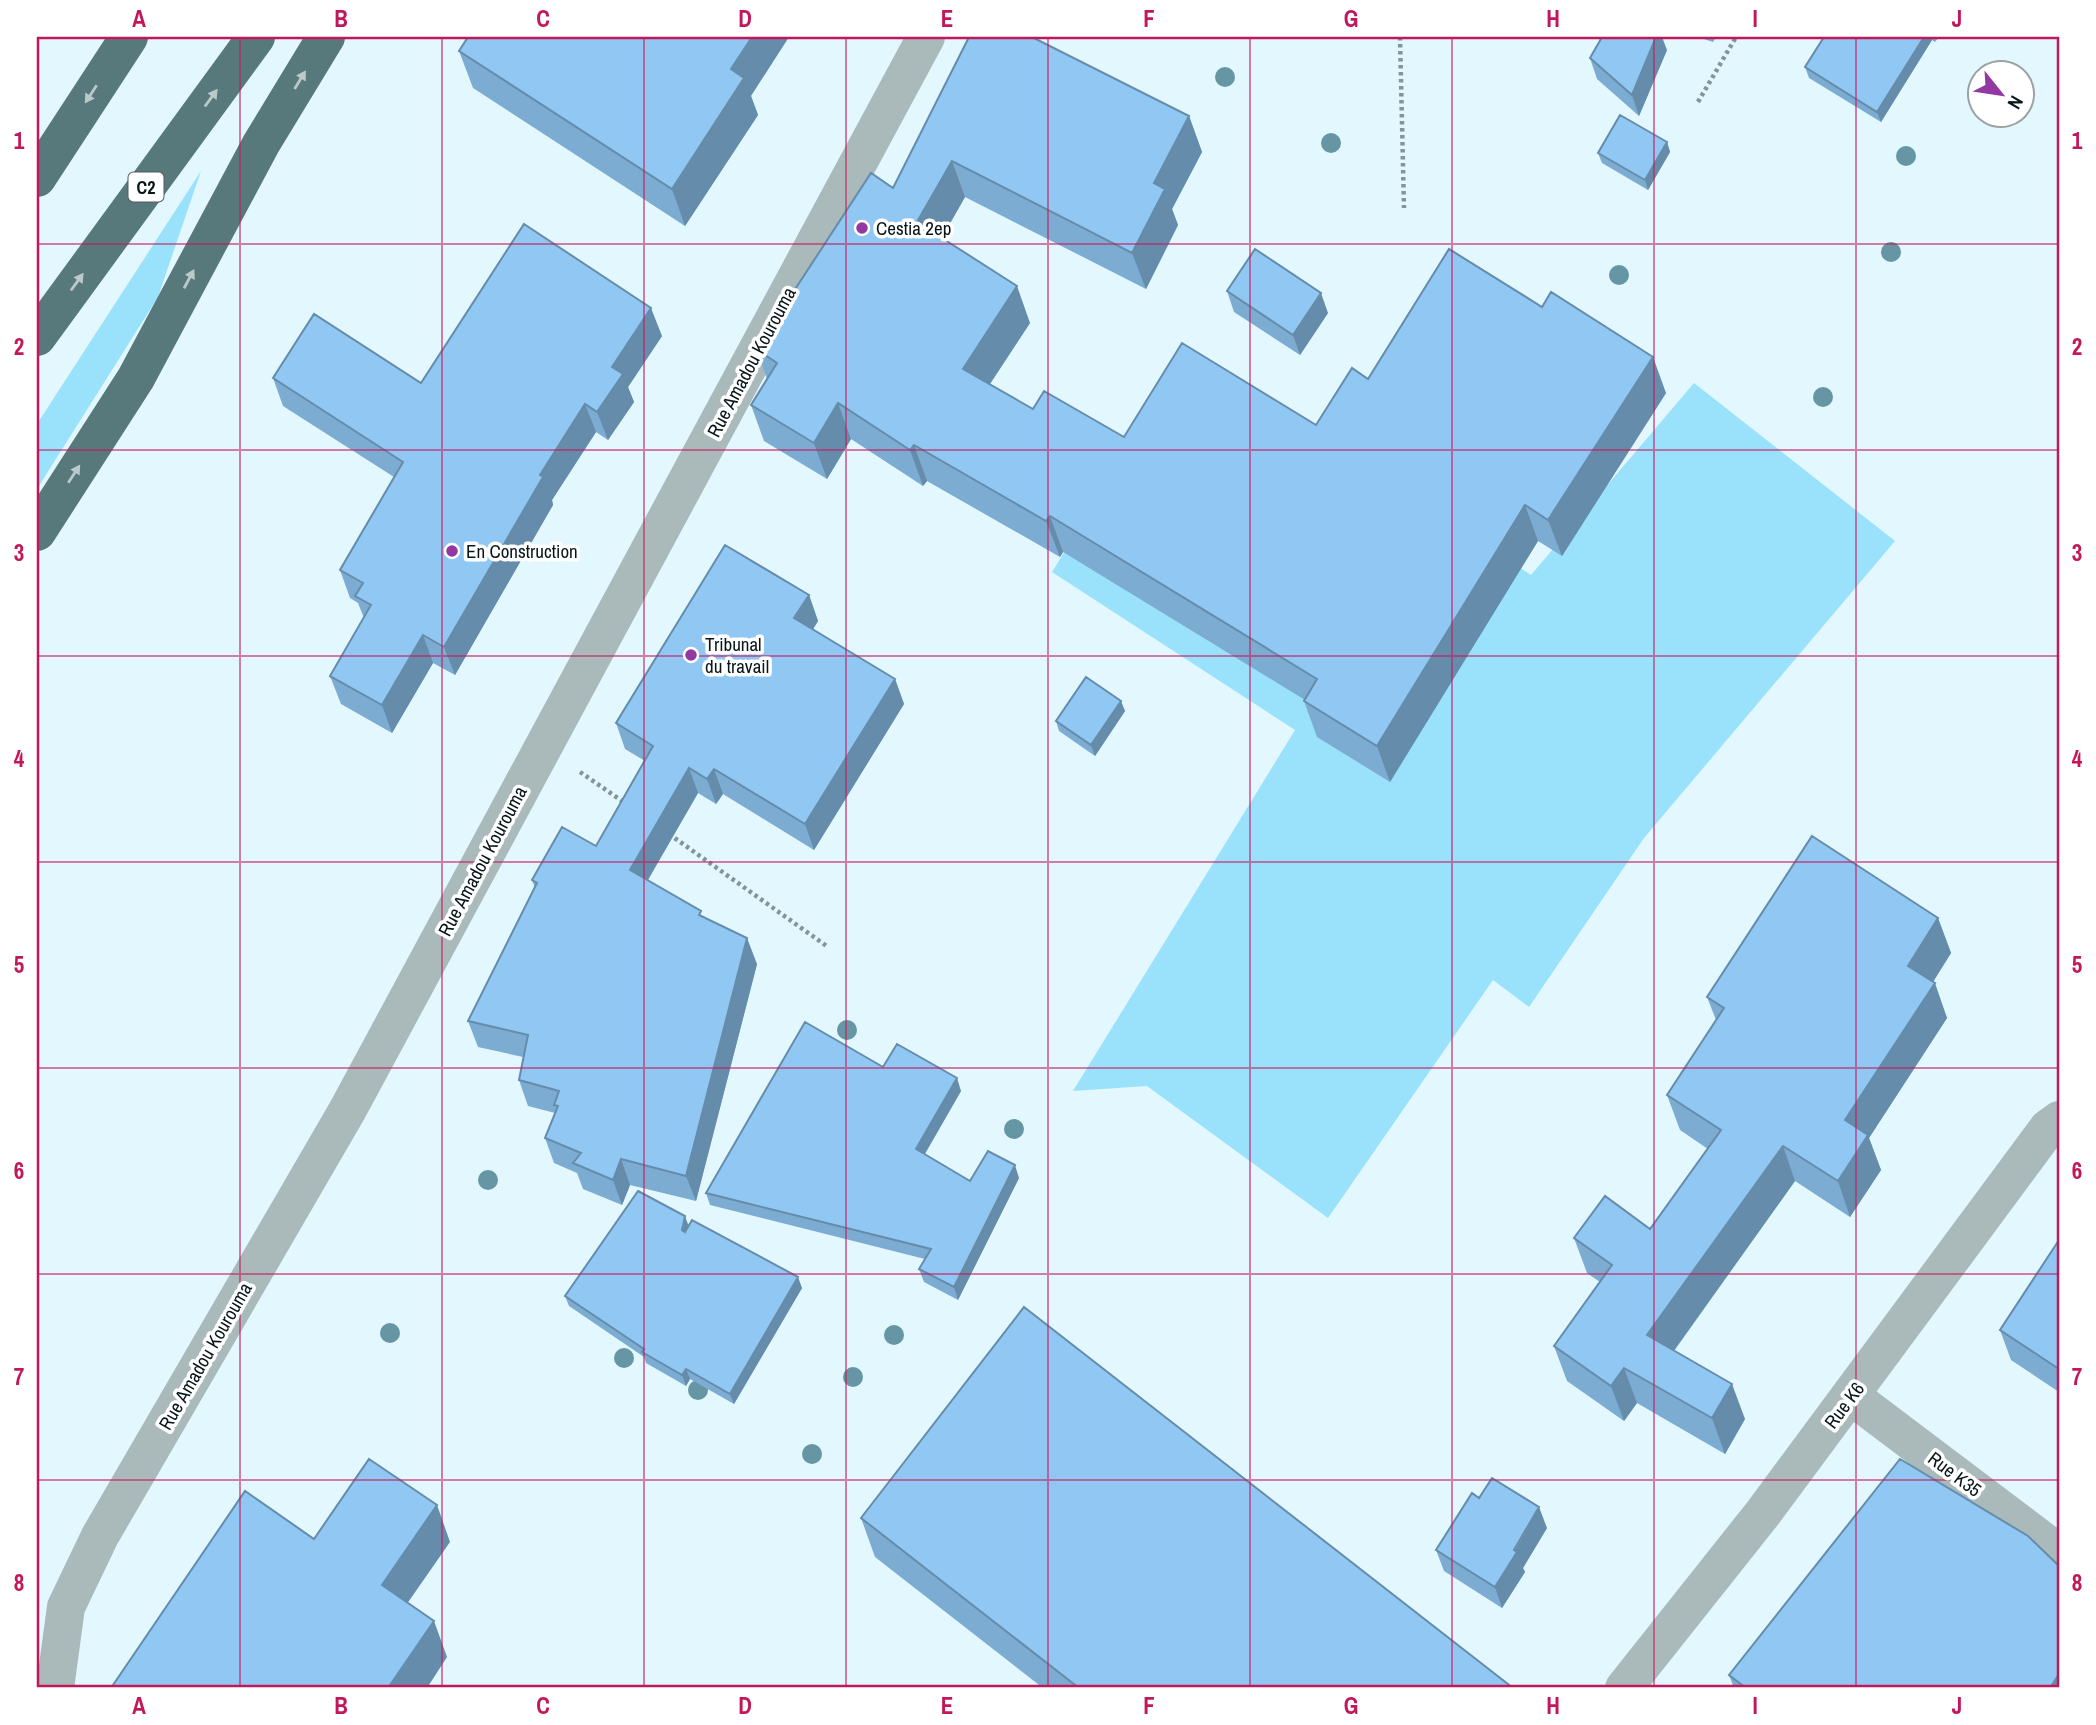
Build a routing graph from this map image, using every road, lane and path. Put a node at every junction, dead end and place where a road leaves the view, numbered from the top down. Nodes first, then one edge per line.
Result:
1 (129, 37) edge
2 (256, 37) edge
3 (326, 37) edge
4 (926, 37) edge
5 (1400, 37) edge
6 (1736, 37) edge
7 (1698, 102) dead end
8 (37, 178) edge
9 (1404, 208) dead end
10 (37, 337) edge
11 (37, 532) edge
12 (543, 746) junction
13 (635, 810) edge
14 (657, 826) edge
15 (828, 947) dead end
16 (2059, 1120) edge
17 (1851, 1396) junction
18 (2059, 1553) edge
19 (55, 1688) edge
20 (1624, 1688) edge

1 -> 8 highway
10 -> 2 highway, C2
11 -> 3 highway
4 - 12 street, Rue Amadou Kourouma
5 - 9 path
6 - 7 path
12 - 13 path
12 - 19 street, Rue Amadou Kourouma
14 - 15 path
16 - 17 street, Rue K6
17 - 18 street, Rue K35
17 - 20 street, Rue K6

